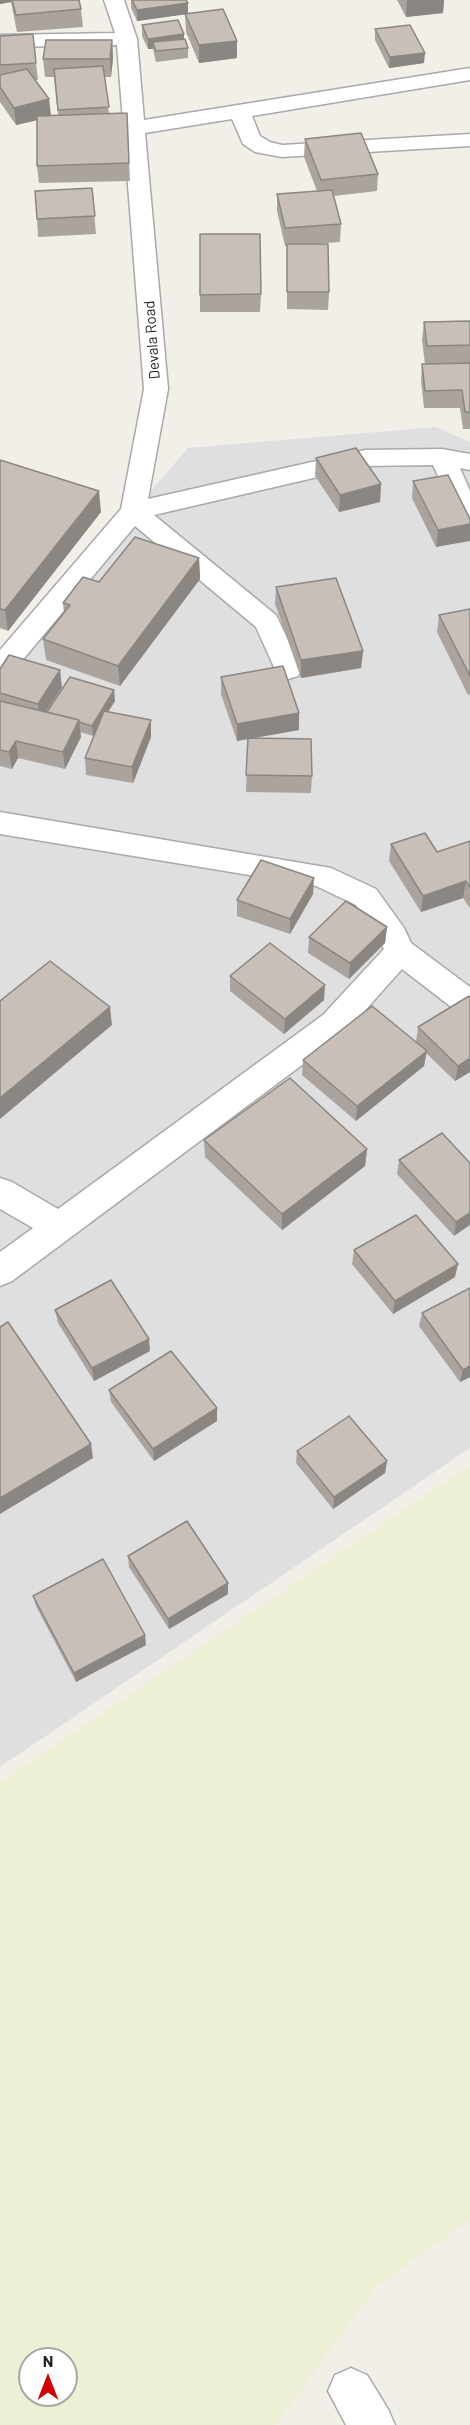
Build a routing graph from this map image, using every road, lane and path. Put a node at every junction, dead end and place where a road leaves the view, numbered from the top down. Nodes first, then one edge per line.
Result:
1 (114, 0) edge
2 (127, 39) junction
3 (0, 41) edge
4 (470, 74) edge
5 (239, 111) junction
6 (136, 128) junction
7 (470, 140) edge
8 (442, 458) junction
9 (470, 462) edge
10 (133, 511) junction
11 (470, 519) edge
12 (0, 668) edge
13 (288, 669) dead end
14 (0, 823) edge
15 (400, 951) junction
16 (470, 1004) edge
17 (0, 1192) edge
18 (60, 1227) junction
19 (0, 1271) edge

1 - 2 street, Devala Road
2 - 3 street
2 - 6 street, Devala Road
4 - 5 street
5 - 6 street
5 - 7 street
6 - 10 street, Devala Road
8 - 9 street
8 - 10 street
8 - 11 street
10 - 12 street, Devala Road
10 - 13 street
14 - 15 street
15 - 16 street
15 - 18 street
17 - 18 street
18 - 19 street

